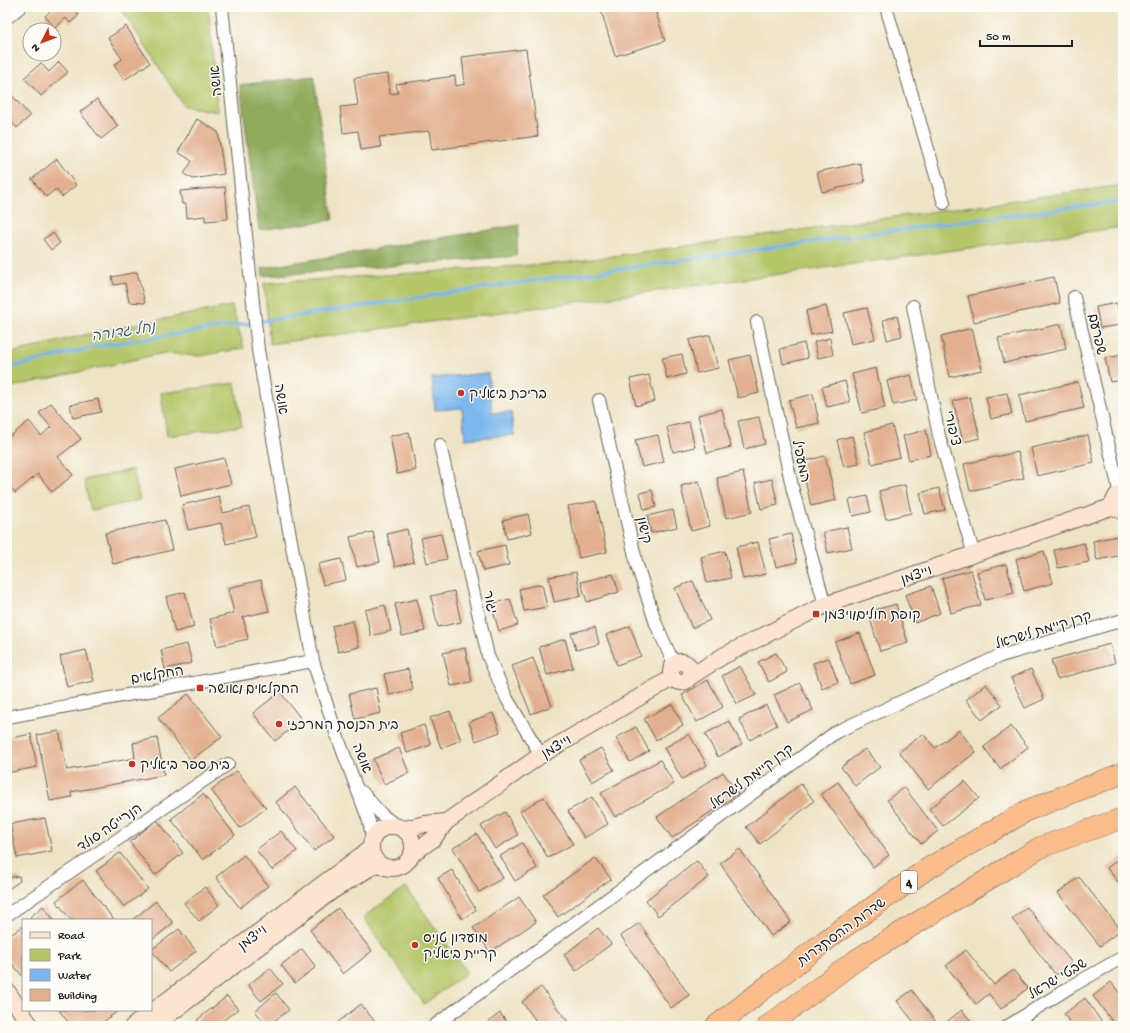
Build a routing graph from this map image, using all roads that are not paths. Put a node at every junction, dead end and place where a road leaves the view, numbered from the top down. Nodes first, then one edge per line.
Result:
1 (20, 7) edge
2 (222, 7) edge
3 (886, 7) edge
4 (7, 18) edge
5 (944, 203) dead end
6 (1074, 297) dead end
7 (913, 306) dead end
8 (757, 322) dead end
9 (599, 400) dead end
10 (440, 445) dead end
11 (1120, 501) edge
12 (974, 555) junction
13 (825, 604) junction
14 (1123, 620) edge
15 (313, 661) junction
16 (680, 670) junction
17 (7, 717) edge
18 (541, 755) junction
19 (228, 764) dead end
20 (1123, 773) edge
21 (358, 786) junction
22 (1123, 818) edge
23 (446, 822) junction
24 (401, 828) junction
25 (372, 843) junction
26 (412, 854) junction
27 (378, 863) junction
28 (7, 915) edge
29 (1123, 957) edge
30 (7, 991) edge
31 (31, 1026) edge
32 (133, 1026) edge
33 (154, 1026) edge
34 (434, 1026) edge
35 (716, 1026) edge
36 (768, 1026) edge
37 (1008, 1026) edge

1 - 4 street
2 - 15 street, אושה
3 - 5 street
6 - 11 street, שפרעם
7 - 12 street, ציפורי
8 - 13 street, המעפיל
9 - 16 street, קישון
10 - 18 street, יגור
11 - 12 street, וייצמן
12 - 13 street, וייצמן
13 - 16 street, וייצמן
14 - 34 street, קרן קיימת לישראל
15 - 17 street, החקלאים
15 - 21 street, אושה
16 - 18 street, וייצמן
18 - 23 street, וייצמן
19 - 28 street, הנרייטה סולד
20 - 35 highway, שדרות ההסתדרות / 4
21 - 24 street, אושה
21 - 25 street, אושה
22 - 36 highway
23 - 24 street, וייצמן
23 - 26 street, וייצמן
24 - 25 street
24 - 26 street
25 - 27 street
25 - 32 street, וייצמן
26 - 27 street
27 - 33 street, וייצמן
29 - 37 street, שבטי ישראל
30 - 31 street

